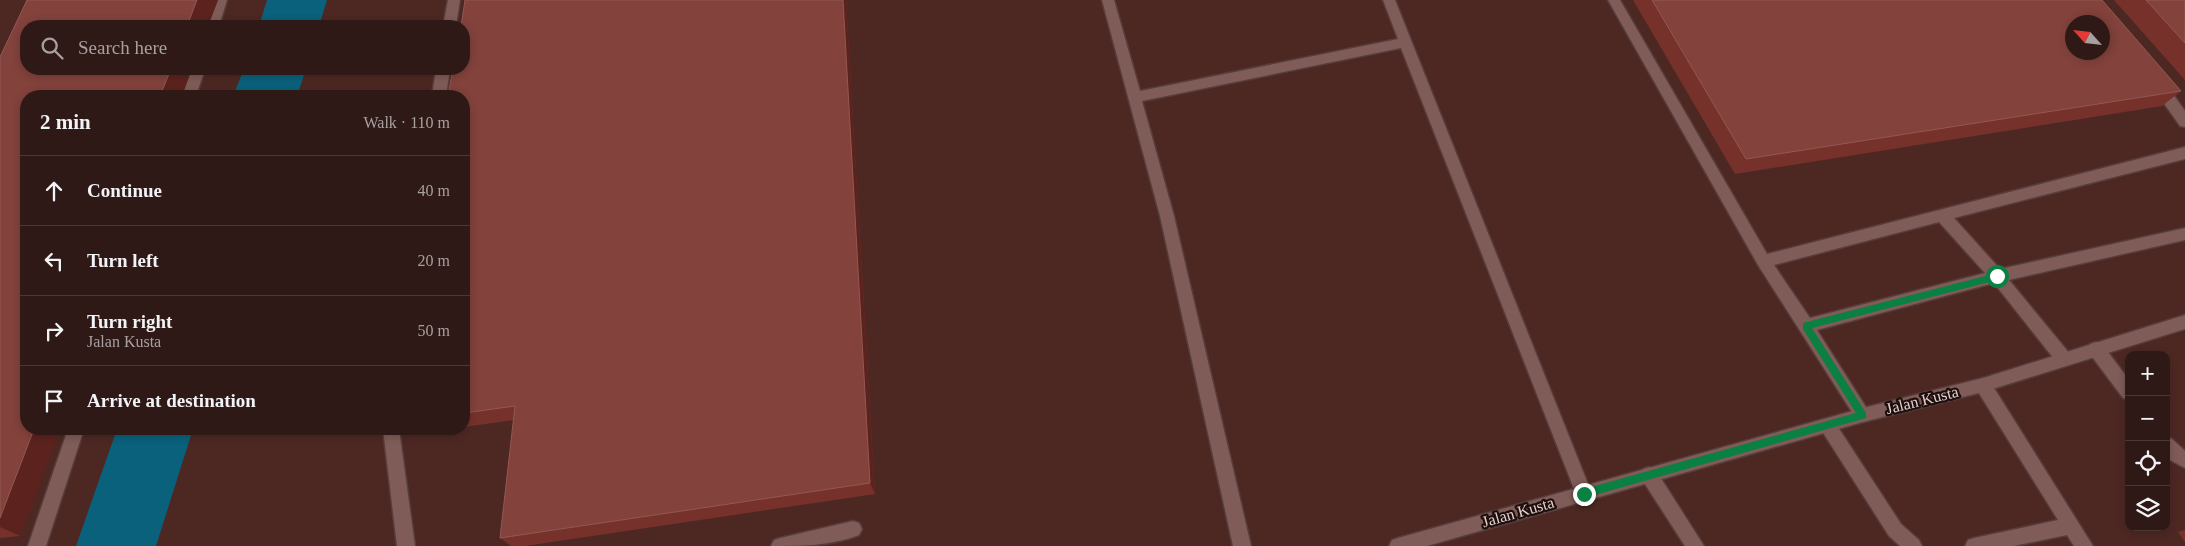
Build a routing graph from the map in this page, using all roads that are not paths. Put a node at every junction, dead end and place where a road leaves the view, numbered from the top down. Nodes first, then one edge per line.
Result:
1 (221, 0) edge
2 (454, 0) edge
3 (1108, 0) edge
4 (1389, 0) edge
5 (1614, 0) edge
6 (214, 20) edge
7 (451, 20) edge
8 (1406, 42) junction
9 (2151, 74) edge
10 (196, 75) edge
11 (442, 75) edge
12 (191, 90) edge
13 (440, 90) edge
14 (1134, 97) junction
15 (2185, 122) edge
16 (2185, 153) edge
17 (1941, 214) junction
18 (2185, 234) edge
19 (1763, 261) junction
20 (1997, 276) junction
21 (2185, 322) edge
22 (1806, 326) junction
23 (2096, 349) junction
24 (2064, 359) junction
25 (1983, 385) junction
26 (2125, 388) edge
27 (1862, 415) junction
28 (1828, 426) junction
29 (74, 435) edge
30 (392, 435) edge
31 (2170, 448) edge
32 (2185, 460) edge
33 (1649, 475) junction
34 (1584, 494) junction
35 (2071, 526) junction
36 (853, 529) dead end
37 (37, 546) edge
38 (406, 546) edge
39 (780, 546) edge
40 (1242, 546) edge
41 (1398, 546) edge
42 (1695, 546) edge
43 (1914, 546) edge
44 (1974, 546) edge
45 (2084, 546) edge

1 - 6 street
2 - 7 street
3 - 14 street
4 - 8 street
5 - 19 street
8 - 14 street
8 - 34 street
9 - 15 street
10 - 12 street
11 - 13 street
14 - 40 street
16 - 17 street
17 - 19 street
17 - 20 street
18 - 20 street
19 - 22 street
20 - 22 street
20 - 24 street
21 - 23 street, Jalan Kusta
22 - 27 street
23 - 24 street, Jalan Kusta
23 - 26 street
24 - 25 street, Jalan Kusta
25 - 27 street, Jalan Kusta
25 - 35 street
27 - 28 street, Jalan Kusta
28 - 33 street, Jalan Kusta
28 - 43 street
29 - 37 street
30 - 38 street
31 - 32 street
33 - 34 street, Jalan Kusta
33 - 42 street
34 - 41 street, Jalan Kusta
35 - 44 street
35 - 45 street
36 - 39 street

